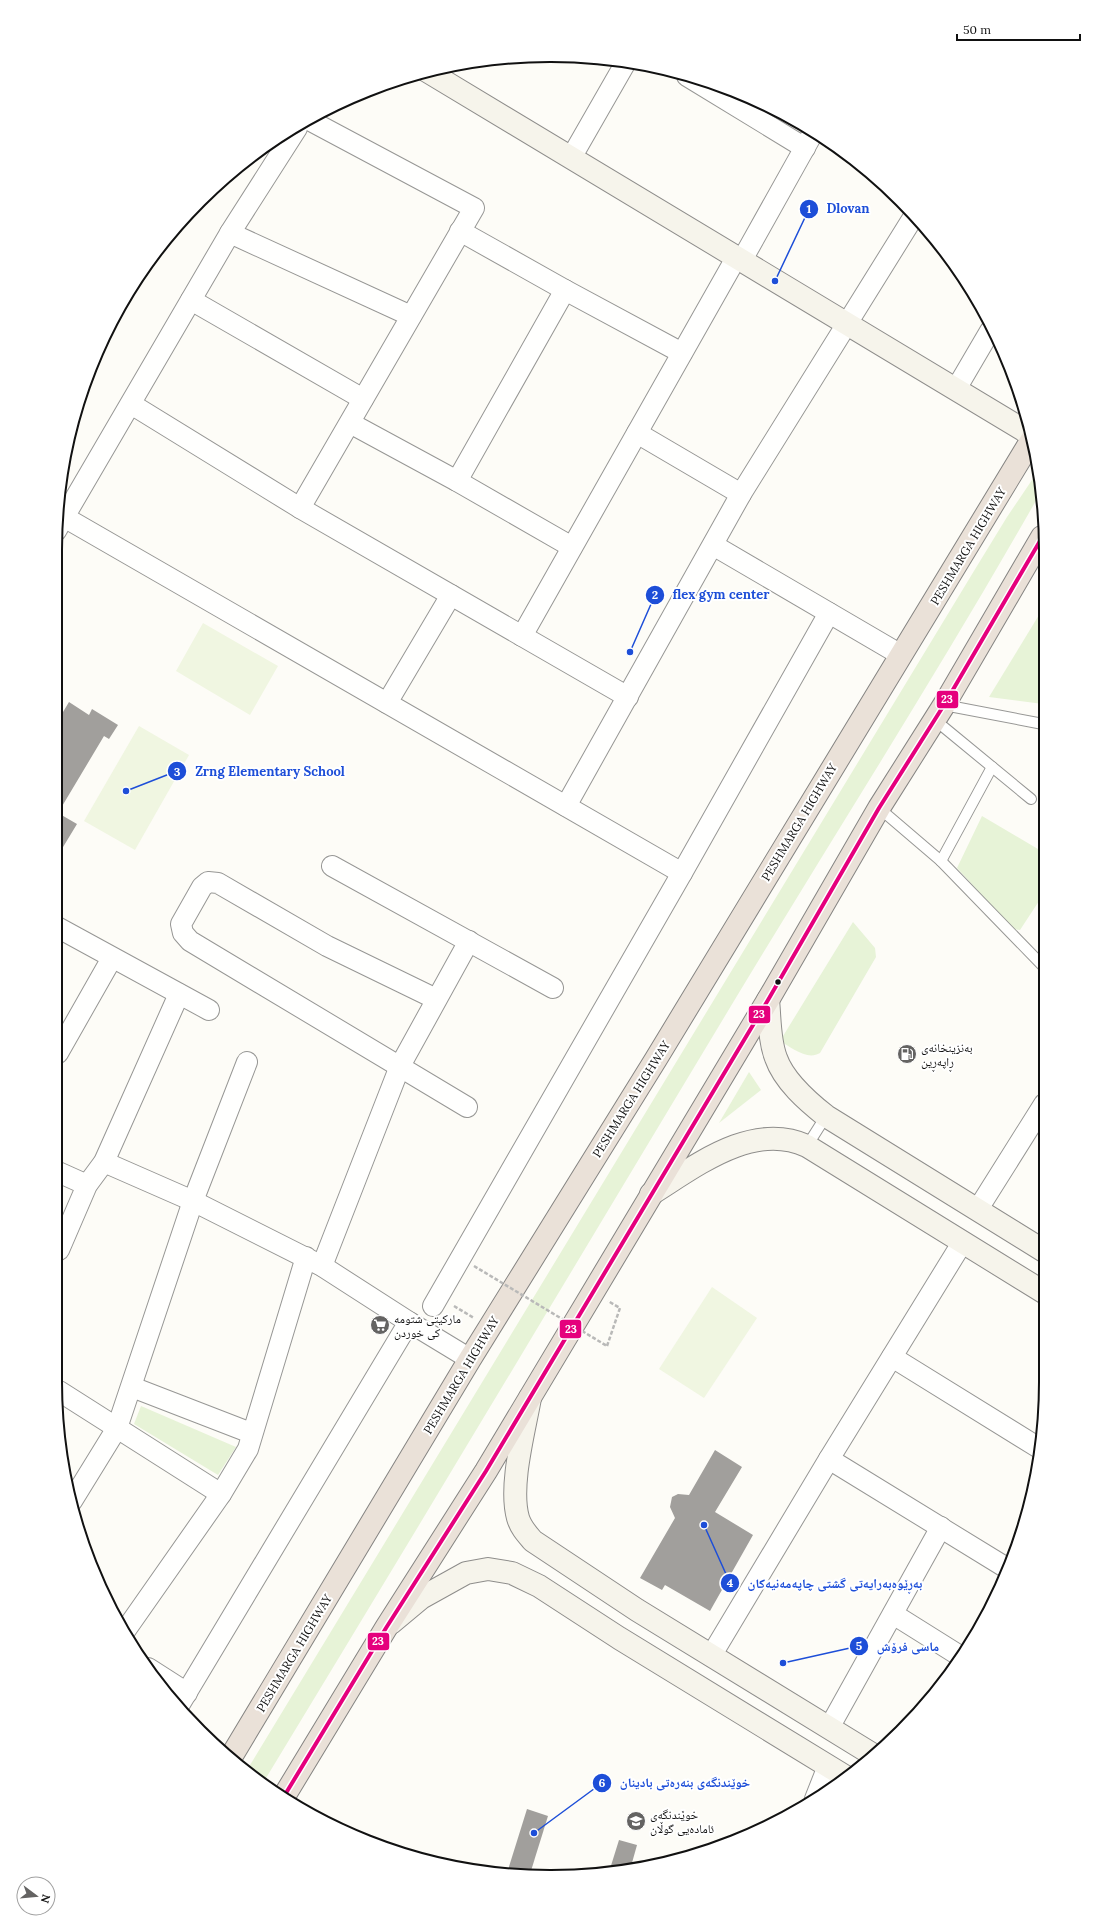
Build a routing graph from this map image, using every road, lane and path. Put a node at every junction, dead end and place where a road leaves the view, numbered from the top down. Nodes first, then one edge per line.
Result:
1 (623, 67) edge
2 (435, 76) edge
3 (729, 96) edge
4 (314, 123) edge
5 (292, 136) edge
6 (809, 140) edge
7 (571, 158) junction
8 (911, 221) edge
9 (460, 231) junction
10 (230, 233) junction
11 (739, 259) junction
12 (564, 290) junction
13 (192, 300) junction
14 (411, 316) junction
15 (848, 324) junction
16 (989, 333) edge
17 (682, 353) junction
18 (956, 389) junction
19 (363, 399) junction
20 (130, 404) junction
21 (350, 423) junction
22 (1024, 430) edge
23 (637, 433) junction
24 (1028, 447) edge
25 (457, 481) junction
26 (741, 494) junction
27 (300, 508) junction
28 (63, 519) edge
29 (63, 526) edge
30 (1039, 543) edge
31 (713, 545) junction
32 (572, 547) junction
33 (451, 595) junction
34 (828, 613) junction
35 (522, 636) junction
36 (901, 655) junction
37 (628, 696) junction
38 (387, 703) junction
39 (940, 712) junction
40 (1039, 724) edge
41 (992, 767) junction
42 (1031, 799) dead end
43 (566, 806) junction
44 (879, 808) junction
45 (941, 861) junction
46 (332, 866) dead end
47 (682, 873) junction
48 (62, 929) edge
49 (469, 941) junction
50 (112, 958) junction
51 (1039, 962) edge
52 (553, 988) dead end
53 (179, 994) junction
54 (436, 999) junction
55 (768, 1000) junction
56 (209, 1010) dead end
57 (62, 1045) edge
58 (247, 1062) dead end
59 (400, 1066) junction
60 (466, 1107) dead end
61 (1039, 1112) edge
62 (826, 1116) junction
63 (807, 1146) junction
64 (104, 1162) junction
65 (62, 1174) edge
66 (87, 1185) junction
67 (651, 1194) junction
68 (193, 1201) junction
69 (978, 1209) junction
70 (62, 1243) edge
71 (962, 1243) junction
72 (1039, 1248) edge
73 (314, 1261) junction
74 (474, 1266) dead end
75 (1039, 1290) edge
76 (441, 1304) joint
77 (620, 1308) dead end
78 (409, 1322) junction
79 (490, 1327) junction
80 (892, 1357) junction
81 (470, 1358) junction
82 (132, 1387) junction
83 (62, 1393) edge
84 (531, 1395) junction
85 (117, 1428) junction
86 (251, 1433) junction
87 (1035, 1445) edge
88 (829, 1459) junction
89 (221, 1494) junction
90 (76, 1495) edge
91 (941, 1527) junction
92 (1003, 1566) edge
93 (637, 1610) junction
94 (893, 1614) junction
95 (128, 1627) edge
96 (386, 1628) junction
97 (619, 1638) junction
98 (956, 1654) edge
99 (710, 1656) junction
100 (173, 1692) edge
101 (182, 1700) edge
102 (829, 1728) junction
103 (869, 1752) edge
104 (233, 1753) edge
105 (837, 1771) edge
106 (826, 1785) edge
107 (286, 1793) edge

1 - 7 street
2 - 7 street
3 - 6 street
4 - 9 street
5 - 10 street
6 - 11 street
7 - 11 street
8 - 15 street
9 - 12 street
9 - 14 street
10 - 13 street
10 - 14 street
11 - 15 street
11 - 17 street
12 - 17 street
12 - 25 street
13 - 19 street
13 - 20 street
14 - 19 street
15 - 18 street
15 - 26 street
16 - 18 street
17 - 23 street
18 - 22 street
19 - 21 street
20 - 27 street
20 - 28 street
21 - 25 street
21 - 27 street
23 - 26 street
23 - 32 street
24 - 36 highway, PESHMARGA HIGHWAY
25 - 32 street
26 - 31 street
27 - 33 street
29 - 38 street
30 - 39 highway
31 - 34 street
31 - 37 street
32 - 35 street
33 - 35 street
33 - 38 street
34 - 36 street
34 - 47 street
35 - 37 street
36 - 79 highway, PESHMARGA HIGHWAY
37 - 43 street
38 - 43 street
39 - 40 lane
39 - 41 lane
39 - 44 highway
41 - 42 lane
41 - 45 lane
43 - 47 street
44 - 45 lane
44 - 55 highway
45 - 51 lane
46 - 49 street
47 - 76 street
48 - 50 street
49 - 52 street
49 - 54 street
50 - 53 street
50 - 57 street
53 - 56 street
53 - 64 street
54 - 59 street
54 - 59 street
55 - 62 street
55 - 67 highway
58 - 68 street
59 - 60 street
59 - 73 street
61 - 69 street
62 - 63 lane
62 - 69 street
63 - 67 street
63 - 71 street
64 - 66 street
64 - 68 street
65 - 66 street
66 - 70 street
67 - 84 highway
68 - 73 street
68 - 82 street
69 - 72 street
71 - 75 street
71 - 80 street
73 - 78 street
73 - 86 street
74 - 77 path, bridge
76 - 79 path
78 - 81 street
78 - 101 street
79 - 81 highway, PESHMARGA HIGHWAY
80 - 87 street
80 - 88 street
81 - 104 highway, PESHMARGA HIGHWAY
82 - 85 street
82 - 86 street
83 - 85 street
84 - 93 street
84 - 96 highway
85 - 89 street
85 - 90 street
86 - 89 street
88 - 91 street
88 - 99 street
89 - 95 street
91 - 92 street
91 - 94 street
93 - 97 street
93 - 99 street
94 - 98 street
94 - 102 street
96 - 97 street
96 - 107 highway
97 - 105 street
99 - 102 street
100 - 101 street
102 - 103 street
105 - 106 street

